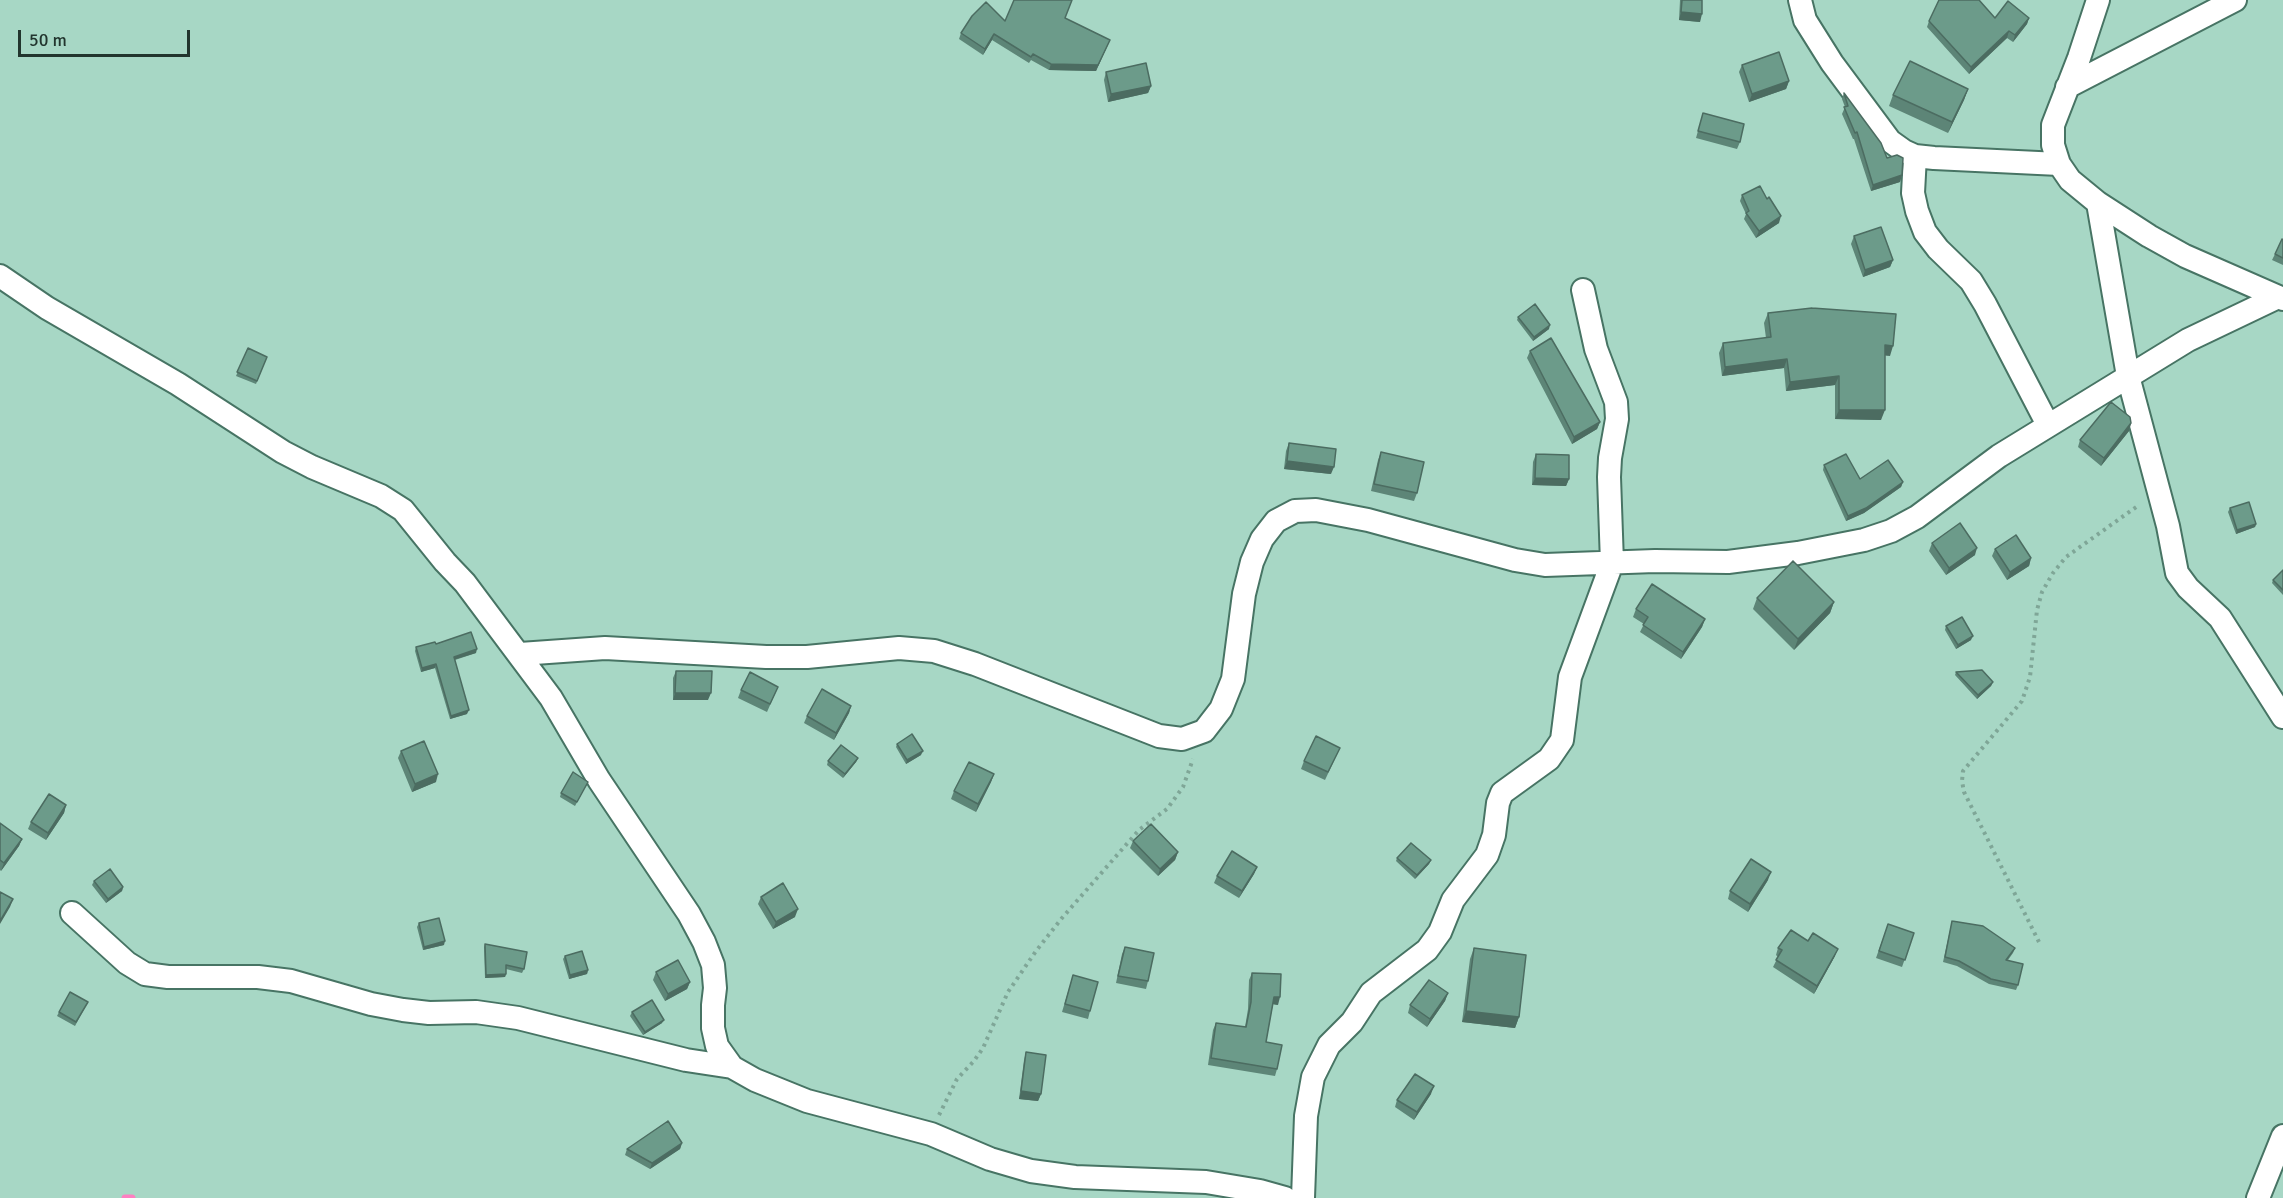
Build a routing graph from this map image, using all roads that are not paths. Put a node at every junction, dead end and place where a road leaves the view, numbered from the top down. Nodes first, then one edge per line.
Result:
1 (1800, 0) edge
2 (2098, 0) edge
3 (2235, 0) edge
4 (2067, 87) junction
5 (1916, 156) junction
6 (2059, 164) junction
7 (2098, 203) junction
8 (0, 276) edge
9 (1583, 290) dead end
10 (2281, 298) edge
11 (2128, 376) junction
12 (2048, 425) junction
13 (1612, 563) junction
14 (520, 654) junction
15 (2283, 717) edge
16 (72, 913) dead end
17 (732, 1067) junction
18 (2283, 1136) edge
19 (1285, 1198) edge
20 (1303, 1198) edge
21 (2258, 1198) edge

1 - 5 street
2 - 4 street
3 - 4 street
4 - 6 street
5 - 6 street
5 - 12 street
6 - 7 street
7 - 10 street
7 - 11 street
8 - 14 street
9 - 13 street
10 - 11 street
11 - 12 street
11 - 15 street
12 - 13 street
13 - 14 street
13 - 20 street
14 - 17 street
16 - 17 street
17 - 19 street
18 - 21 street

